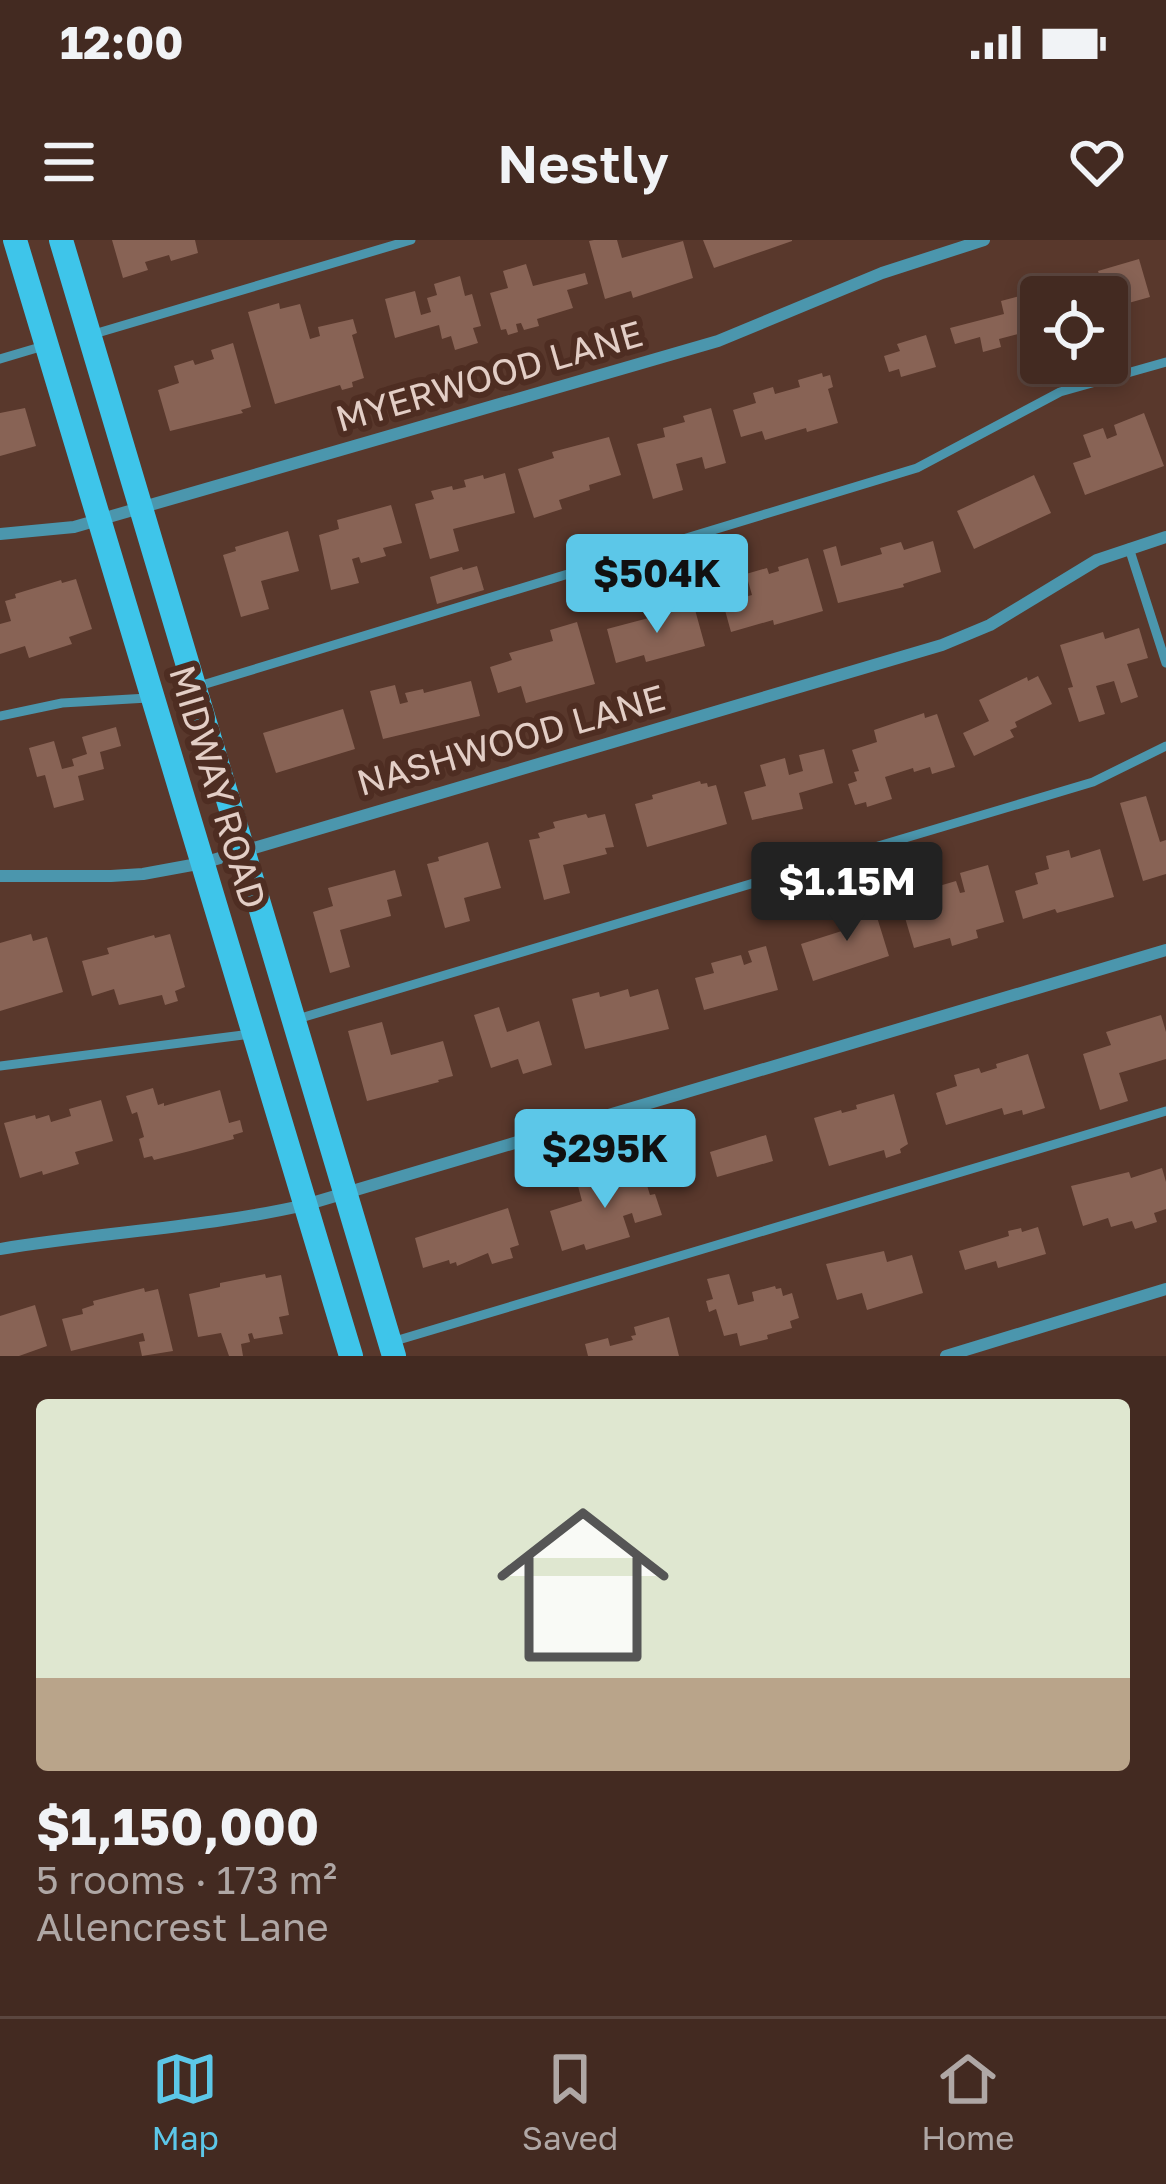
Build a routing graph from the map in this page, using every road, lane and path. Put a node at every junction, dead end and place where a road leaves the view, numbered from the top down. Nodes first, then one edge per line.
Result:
1 (15, 240) edge
2 (61, 240) edge
3 (410, 240) edge
4 (984, 240) edge
5 (89, 335) junction
6 (47, 345) junction
7 (0, 359) edge
8 (1166, 362) edge
9 (141, 508) junction
10 (100, 520) junction
11 (0, 534) edge
12 (1166, 536) edge
13 (1129, 548) junction
14 (1166, 663) edge
15 (194, 687) junction
16 (153, 698) junction
17 (0, 716) edge
18 (1166, 746) edge
19 (244, 850) junction
20 (203, 862) junction
21 (0, 876) edge
22 (1166, 950) edge
23 (294, 1020) junction
24 (254, 1033) junction
25 (0, 1066) edge
26 (1166, 1111) edge
27 (346, 1193) junction
28 (304, 1205) junction
29 (0, 1249) edge
30 (1166, 1289) edge
31 (392, 1349) edge
32 (351, 1356) edge
33 (946, 1356) edge

1 - 6 main road, MIDWAY ROAD
2 - 5 main road, MIDWAY ROAD
3 - 5 lane
4 - 9 street, MYERWOOD LANE
5 - 9 main road, MIDWAY ROAD
6 - 7 lane
6 - 10 main road, MIDWAY ROAD
8 - 15 lane
9 - 10 street, MYERWOOD LANE
9 - 15 main road, MIDWAY ROAD
10 - 11 street, MYERWOOD LANE
10 - 16 main road, MIDWAY ROAD
12 - 13 street, NASHWOOD LANE
13 - 14 lane
13 - 19 street, NASHWOOD LANE
15 - 19 main road, MIDWAY ROAD
16 - 17 lane
16 - 20 main road, MIDWAY ROAD
18 - 23 lane
19 - 20 street, NASHWOOD LANE
19 - 23 main road, MIDWAY ROAD
20 - 21 street, NASHWOOD LANE
20 - 24 main road, MIDWAY ROAD
22 - 27 street
23 - 27 main road, MIDWAY ROAD
24 - 25 lane
24 - 28 main road, MIDWAY ROAD
26 - 31 lane
27 - 28 street
27 - 31 main road, MIDWAY ROAD
28 - 29 street
28 - 32 main road, MIDWAY ROAD
30 - 33 street

